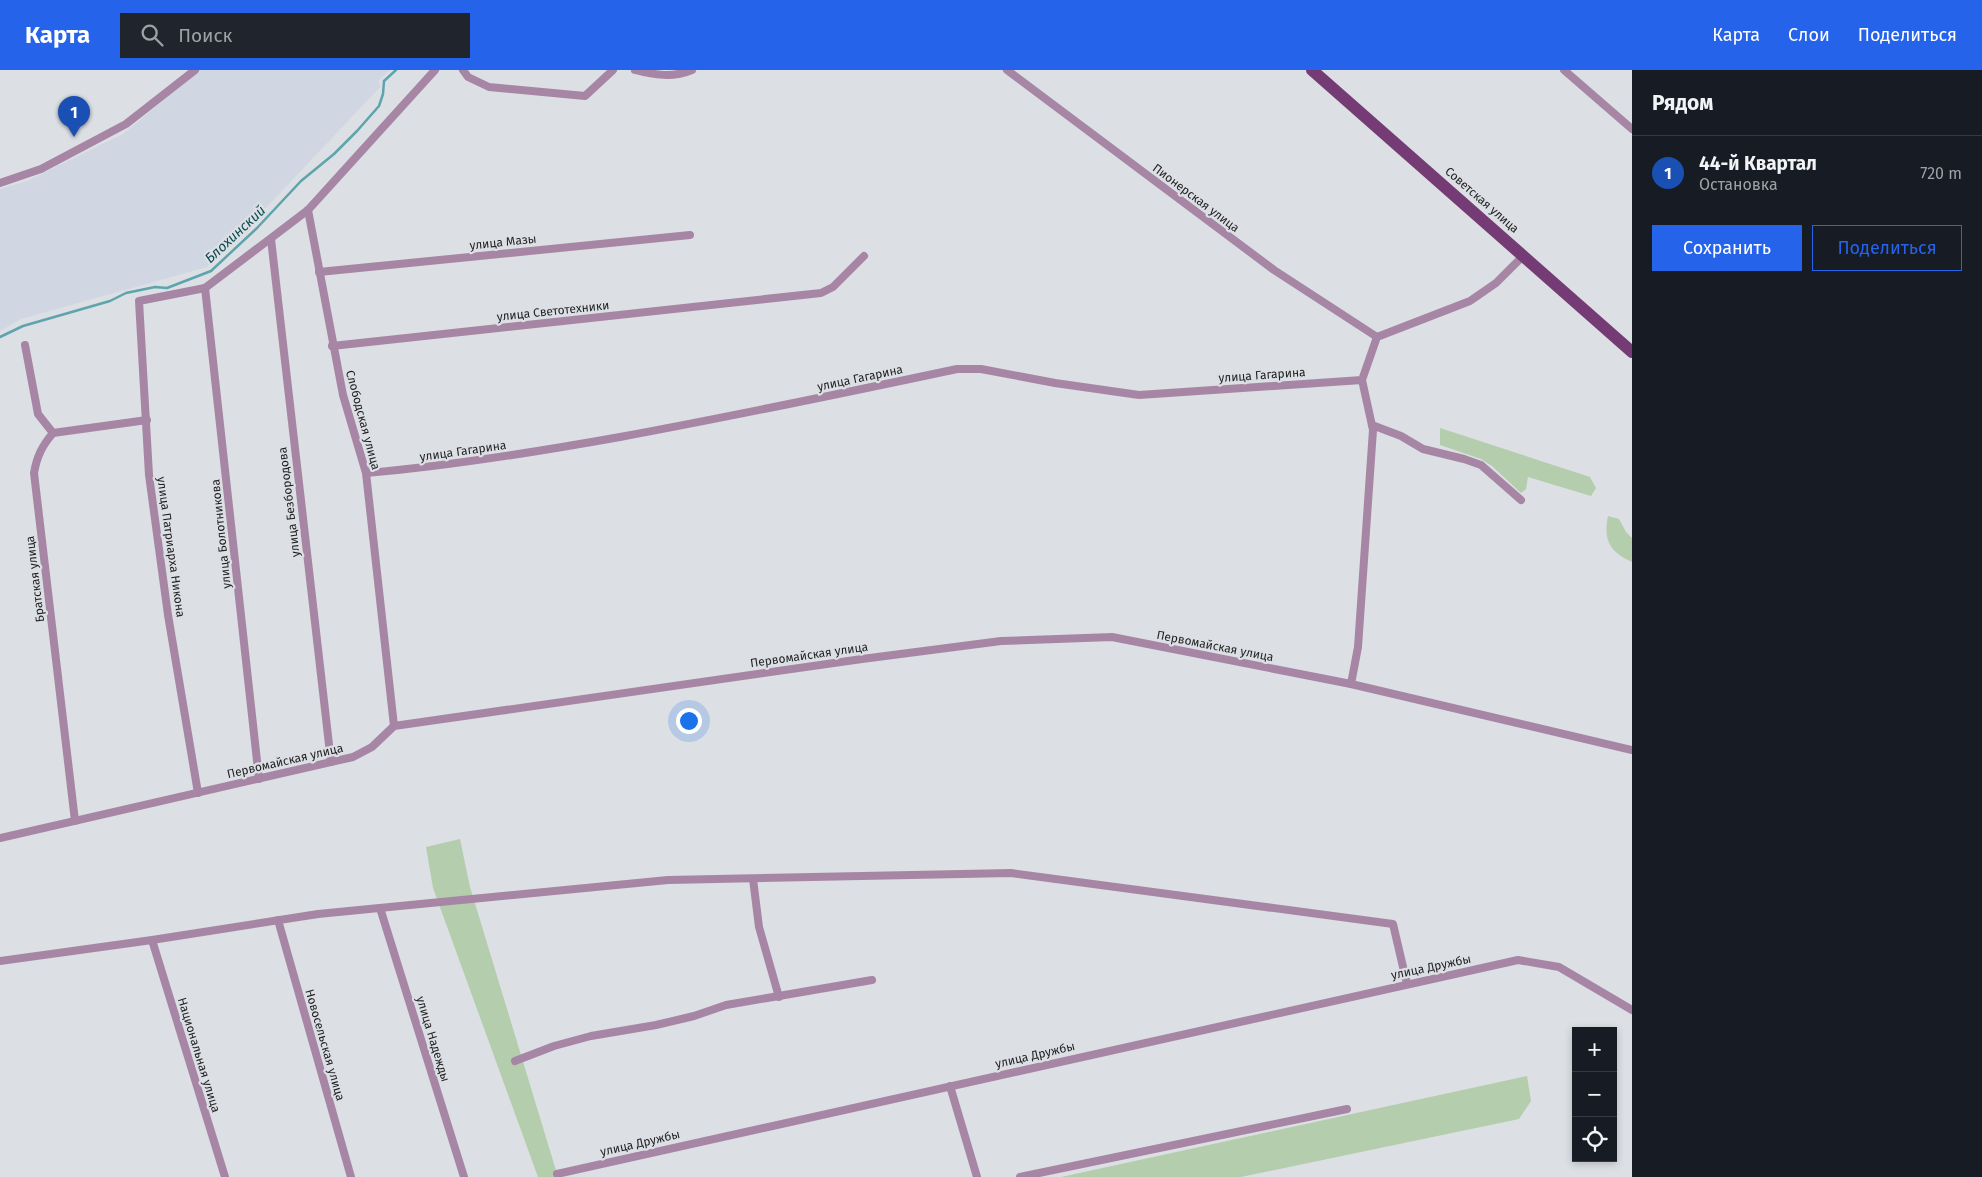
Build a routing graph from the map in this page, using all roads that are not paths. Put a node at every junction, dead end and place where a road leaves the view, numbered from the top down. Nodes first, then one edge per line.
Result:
1 (195, 70) edge
2 (435, 70) edge
3 (463, 70) edge
4 (613, 70) edge
5 (634, 70) edge
6 (692, 70) edge
7 (1007, 70) edge
8 (1312, 70) edge
9 (1564, 70) edge
10 (1632, 129) edge
11 (0, 183) edge
12 (308, 210) junction
13 (690, 235) dead end
14 (271, 238) junction
15 (1524, 255) junction
16 (864, 256) dead end
17 (319, 272) junction
18 (205, 288) junction
19 (1377, 337) junction
20 (25, 345) dead end
21 (332, 346) junction
22 (1632, 352) edge
23 (1362, 380) junction
24 (147, 420) junction
25 (1372, 425) junction
26 (53, 433) junction
27 (366, 473) junction
28 (1521, 500) dead end
29 (1351, 684) junction
30 (394, 726) junction
31 (1632, 750) edge
32 (331, 762) junction
33 (259, 779) junction
34 (198, 793) junction
35 (75, 821) junction
36 (0, 838) edge
37 (753, 879) junction
38 (380, 908) junction
39 (278, 920) junction
40 (152, 940) junction
41 (0, 961) edge
42 (872, 980) dead end
43 (1407, 984) junction
44 (779, 997) junction
45 (1632, 1010) edge
46 (515, 1060) dead end
47 (950, 1086) junction
48 (1347, 1109) dead end
49 (557, 1174) dead end
50 (225, 1177) edge
51 (351, 1177) edge
52 (464, 1177) edge
53 (977, 1177) edge
54 (1020, 1177) edge

1 - 11 street
2 - 12 street
3 - 4 street
5 - 6 street
7 - 19 street, Пионерская улица
8 - 15 main road, Советская улица
9 - 10 street
12 - 14 street
12 - 17 street, Слободская улица
13 - 17 street, улица Мазы
14 - 18 street
14 - 32 street, улица Безбородова
15 - 19 street
15 - 22 main road, Советская улица
16 - 21 street, улица Светотехники
17 - 21 street, Слободская улица
18 - 24 street, улица Патриарха Никона
18 - 33 street, улица Болотникова
19 - 23 street
20 - 26 street
21 - 27 street, Слободская улица
23 - 25 street
23 - 27 street, улица Гагарина
24 - 26 street
24 - 34 street, улица Патриарха Никона
25 - 28 street
25 - 29 street
26 - 35 street, Братская улица
27 - 30 street, Слободская улица
29 - 30 street, Первомайская улица
29 - 31 street, Первомайская улица
30 - 32 street, Первомайская улица
32 - 33 street, Первомайская улица
33 - 34 street, Первомайская улица
34 - 35 street, Первомайская улица
35 - 36 street, Первомайская улица
37 - 38 street
37 - 43 street
37 - 44 street
38 - 39 street
38 - 52 street, улица Надежды
39 - 40 street
39 - 51 street, Новосельская улица
40 - 41 street
40 - 50 street, Национальная улица
42 - 44 street
43 - 45 street, улица Дружбы
43 - 47 street, улица Дружбы
44 - 46 street
47 - 49 street, улица Дружбы
47 - 53 street
48 - 54 street

